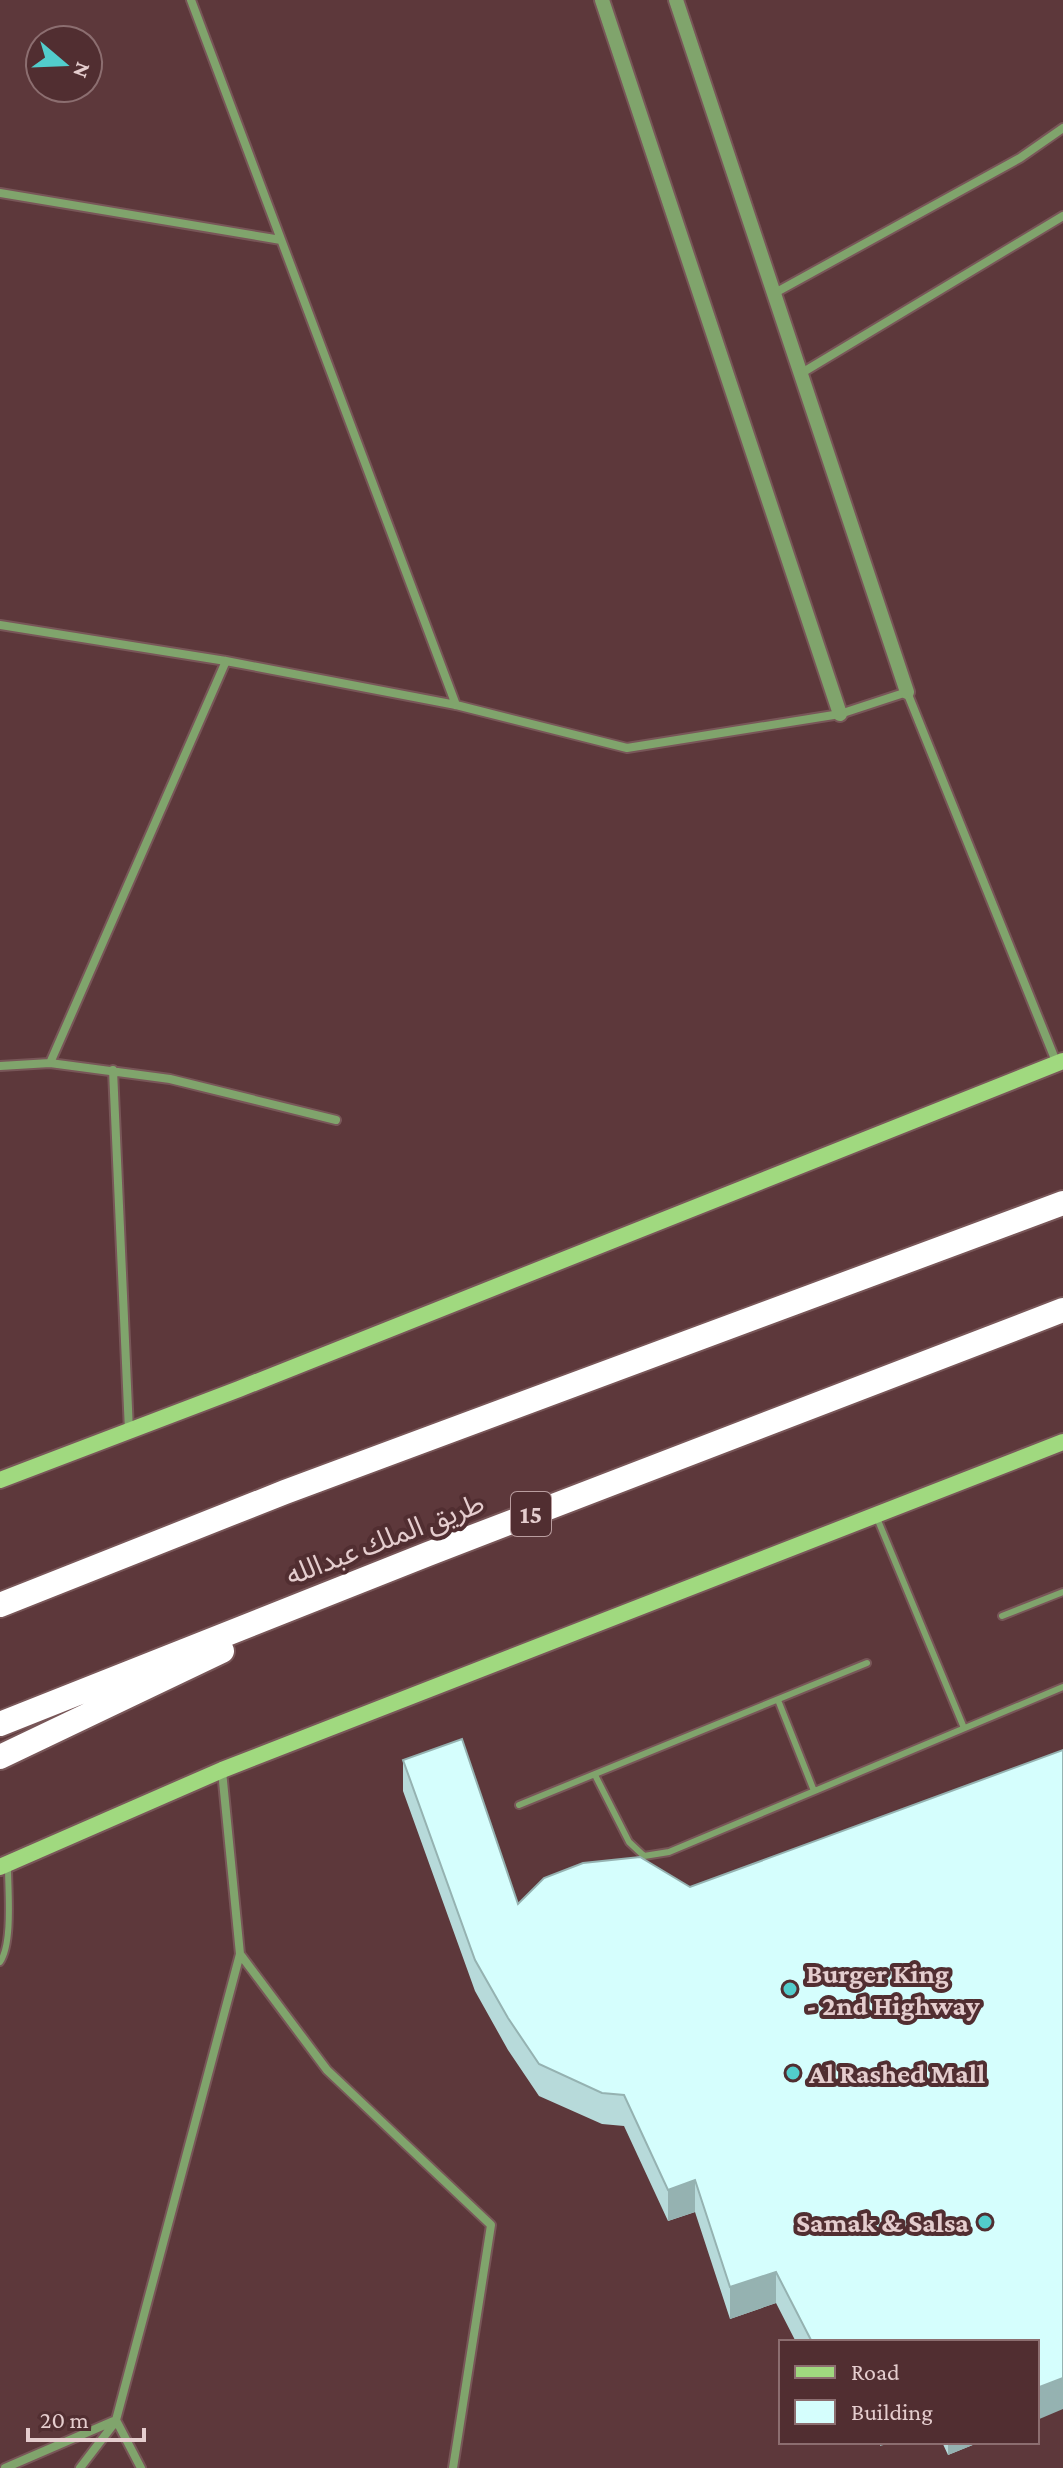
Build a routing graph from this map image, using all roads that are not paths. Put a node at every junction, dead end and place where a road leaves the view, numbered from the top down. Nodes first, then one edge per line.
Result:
1 (191, 0) edge
2 (602, 0) edge
3 (676, 0) edge
4 (1063, 128) edge
5 (0, 193) edge
6 (1063, 216) edge
7 (281, 240) junction
8 (773, 294) junction
9 (800, 374) junction
10 (0, 625) edge
11 (226, 661) junction
12 (907, 692) junction
13 (456, 705) junction
14 (840, 714) junction
15 (1060, 1062) edge
16 (50, 1063) junction
17 (0, 1066) edge
18 (113, 1070) junction
19 (336, 1120) dead end
20 (1063, 1203) edge
21 (1063, 1310) edge
22 (129, 1431) junction
23 (1063, 1442) edge
24 (0, 1480) edge
25 (875, 1515) junction
26 (428, 1554) junction
27 (1063, 1592) edge
28 (0, 1605) edge
29 (1002, 1616) dead end
30 (867, 1663) dead end
31 (1063, 1687) edge
32 (778, 1700) junction
33 (0, 1724) edge
34 (964, 1728) junction
35 (0, 1757) edge
36 (222, 1770) junction
37 (595, 1775) junction
38 (814, 1791) junction
39 (519, 1805) dead end
40 (4, 1865) edge
41 (240, 1954) junction
42 (0, 1962) edge
43 (116, 2420) junction
44 (5, 2468) edge
45 (80, 2468) edge
46 (141, 2468) edge
47 (453, 2468) edge

1 - 7 street
2 - 14 street
3 - 8 street
4 - 8 street
5 - 7 street
6 - 9 street
7 - 13 street
8 - 9 street
9 - 12 street
10 - 11 street
11 - 13 street
11 - 16 street
12 - 14 street
12 - 15 street
13 - 14 street
15 - 22 main road
16 - 17 street
16 - 18 street
18 - 19 street
18 - 22 street
20 - 28 highway
21 - 26 highway, طريق الملك عبدالله / 15
22 - 24 main road
23 - 25 main road
25 - 34 lane
25 - 36 main road
26 - 33 highway, طريق الملك عبدالله / 15
26 - 35 highway
27 - 29 lane
30 - 32 lane
31 - 34 lane
32 - 37 lane
32 - 38 lane
34 - 38 lane
36 - 40 main road
36 - 41 street
37 - 38 lane
37 - 39 lane
40 - 42 lane
41 - 43 street
41 - 47 street
43 - 44 street
43 - 45 street
43 - 46 street

